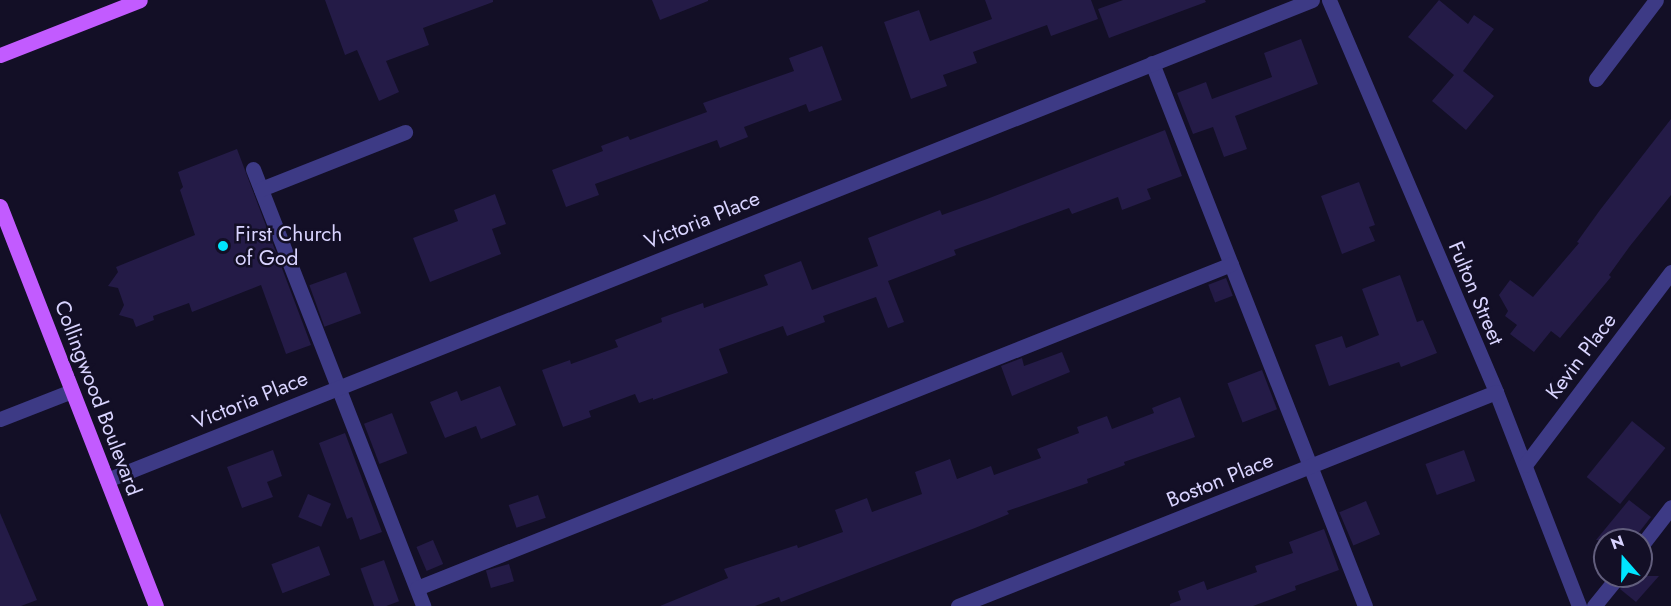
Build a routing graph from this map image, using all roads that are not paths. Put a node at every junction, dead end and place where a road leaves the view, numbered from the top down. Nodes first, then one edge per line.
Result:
1 (140, 0) edge
2 (1312, 0) edge
3 (1329, 0) edge
4 (1656, 0) edge
5 (0, 55) edge
6 (1152, 63) junction
7 (1596, 79) dead end
8 (405, 132) dead end
9 (253, 169) dead end
10 (261, 189) junction
11 (0, 206) edge
12 (5, 233) edge
13 (1231, 264) junction
14 (1671, 272) edge
15 (339, 388) junction
16 (72, 391) junction
17 (1496, 392) junction
18 (0, 419) edge
19 (1525, 465) junction
20 (1311, 467) junction
21 (107, 480) junction
22 (1671, 507) edge
23 (1653, 530) edge
24 (417, 588) junction
25 (1608, 588) edge
26 (156, 606) edge
27 (423, 606) edge
28 (958, 606) edge
29 (1365, 606) edge
30 (1579, 606) edge
31 (1594, 606) edge

1 - 5 main road
2 - 6 street, Victoria Place
3 - 17 street, Fulton Street
4 - 7 street
6 - 13 street
6 - 15 street, Victoria Place
8 - 10 street
9 - 10 street
10 - 15 street
11 - 12 main road, Collingwood Boulevard
12 - 16 main road, Collingwood Boulevard
13 - 20 street
13 - 24 street
14 - 19 street, Kevin Place
15 - 21 street, Victoria Place
15 - 24 street
16 - 18 street
16 - 21 main road, Collingwood Boulevard
17 - 19 street, Fulton Street
17 - 20 street, Boston Place
19 - 30 street, Fulton Street
20 - 28 street, Boston Place
20 - 29 street
21 - 26 main road, Collingwood Boulevard
22 - 23 street
24 - 27 street
25 - 31 street

